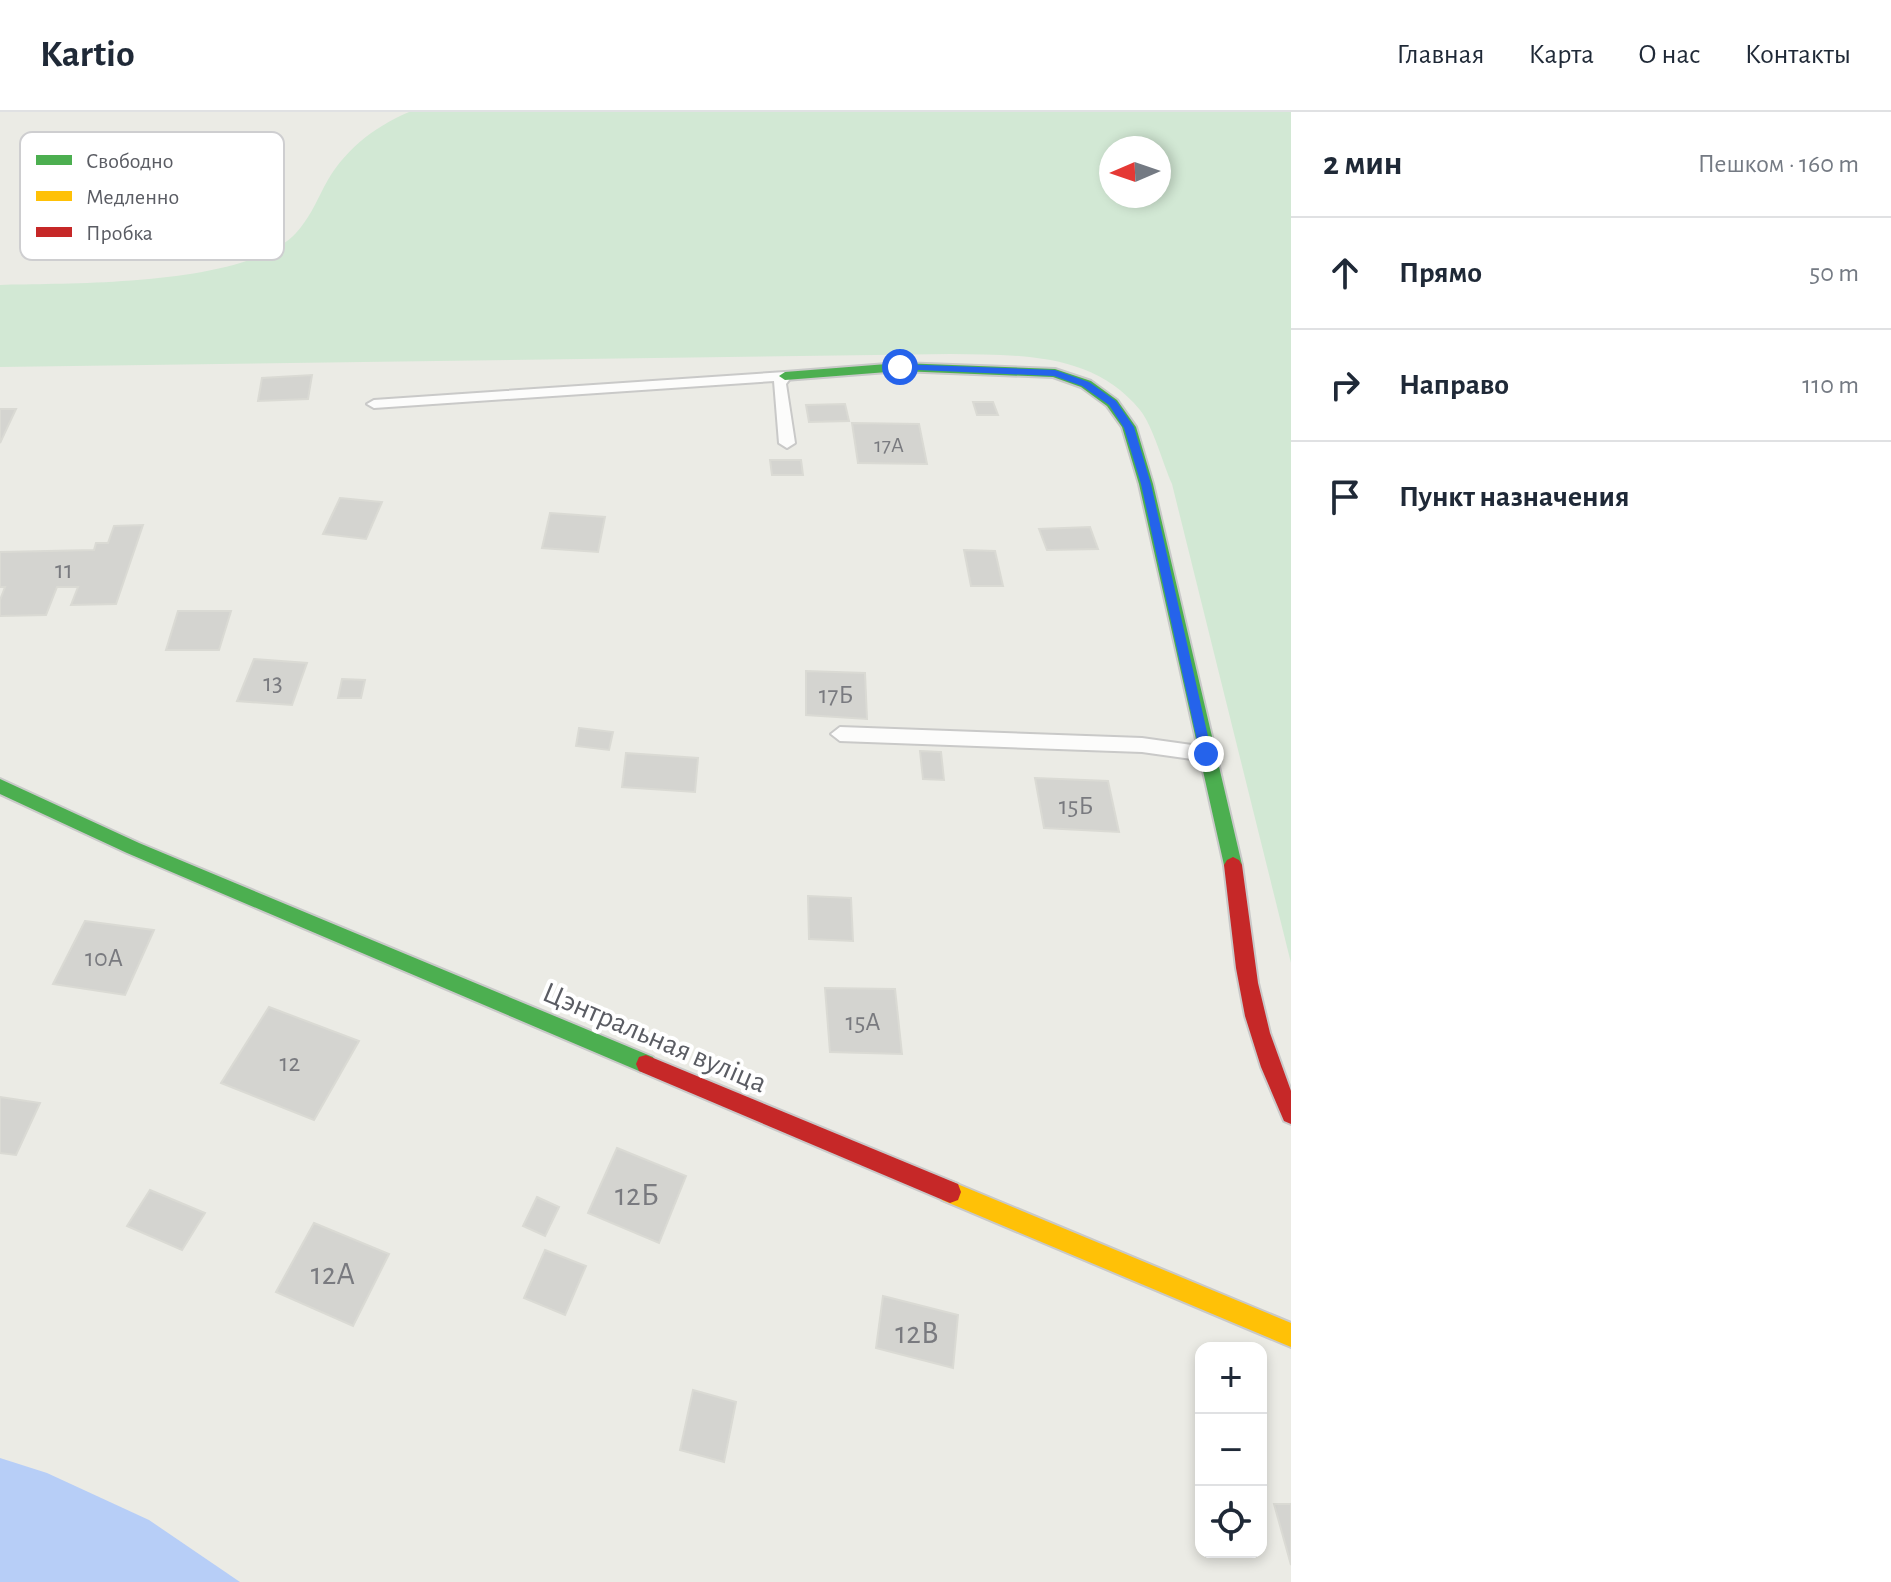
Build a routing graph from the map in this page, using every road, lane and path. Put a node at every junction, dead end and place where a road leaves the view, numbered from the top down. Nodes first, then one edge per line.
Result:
1 (785, 376) junction
2 (374, 404) dead end
3 (787, 443) dead end
4 (840, 734) dead end
5 (1206, 754) junction
6 (0, 786) edge
7 (1291, 1114) edge
8 (1291, 1335) edge

1 - 2 lane
1 - 3 lane
1 - 5 street
4 - 5 lane
5 - 7 street
6 - 8 street, Цэнтральная вуліца

